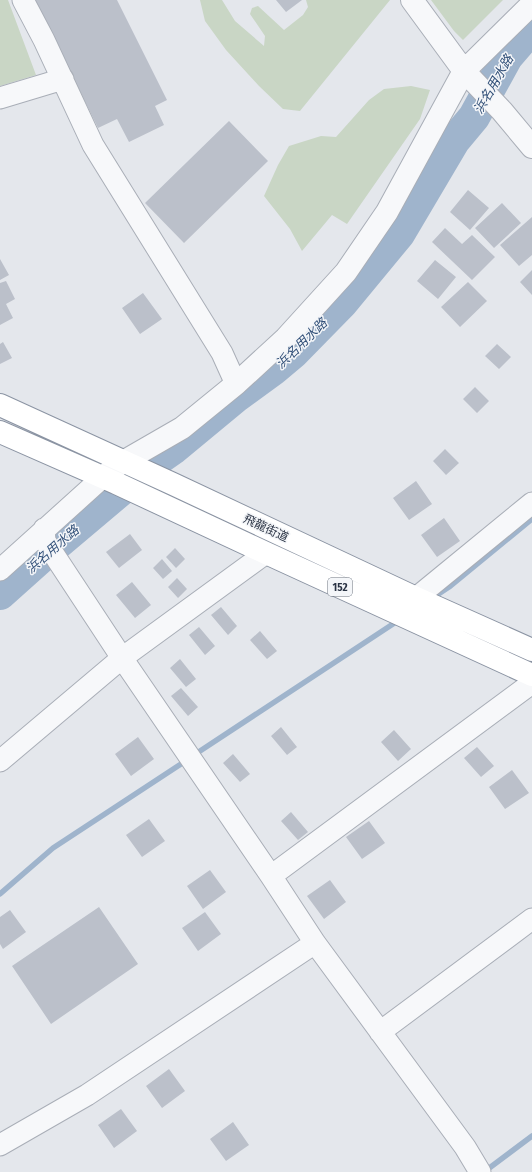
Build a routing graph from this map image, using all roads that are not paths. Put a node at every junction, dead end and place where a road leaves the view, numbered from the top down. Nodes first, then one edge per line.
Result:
1 (22, 0) edge
2 (412, 0) edge
3 (532, 4) edge
4 (470, 78) junction
5 (63, 79) junction
6 (0, 98) edge
7 (532, 147) edge
8 (236, 384) junction
9 (0, 405) edge
10 (0, 432) edge
11 (128, 464) junction
12 (109, 480) junction
13 (532, 502) edge
14 (44, 535) junction
15 (266, 554) junction
16 (0, 570) edge
17 (416, 598) junction
18 (532, 650) edge
19 (122, 658) junction
20 (532, 675) edge
21 (532, 683) edge
22 (0, 761) edge
23 (272, 876) junction
24 (532, 919) edge
25 (315, 943) junction
26 (380, 1032) junction
27 (0, 1145) edge
28 (477, 1168) edge

1 - 5 street
2 - 4 street
3 - 4 street
4 - 7 street
4 - 8 street
5 - 6 street
5 - 8 street
8 - 11 street
9 - 11 highway, 飛龍街道 / 152
10 - 12 highway, 飛龍街道 / 152
11 - 12 street
11 - 17 highway, 飛龍街道 / 152
12 - 14 street
12 - 15 highway, 飛龍街道 / 152
13 - 17 street
14 - 16 street
14 - 19 street
15 - 19 street
15 - 20 highway, 飛龍街道 / 152
17 - 18 highway, 飛龍街道 / 152
19 - 22 street
19 - 23 street
21 - 23 street
23 - 25 street
24 - 26 street
25 - 26 street
25 - 27 street
26 - 28 street

